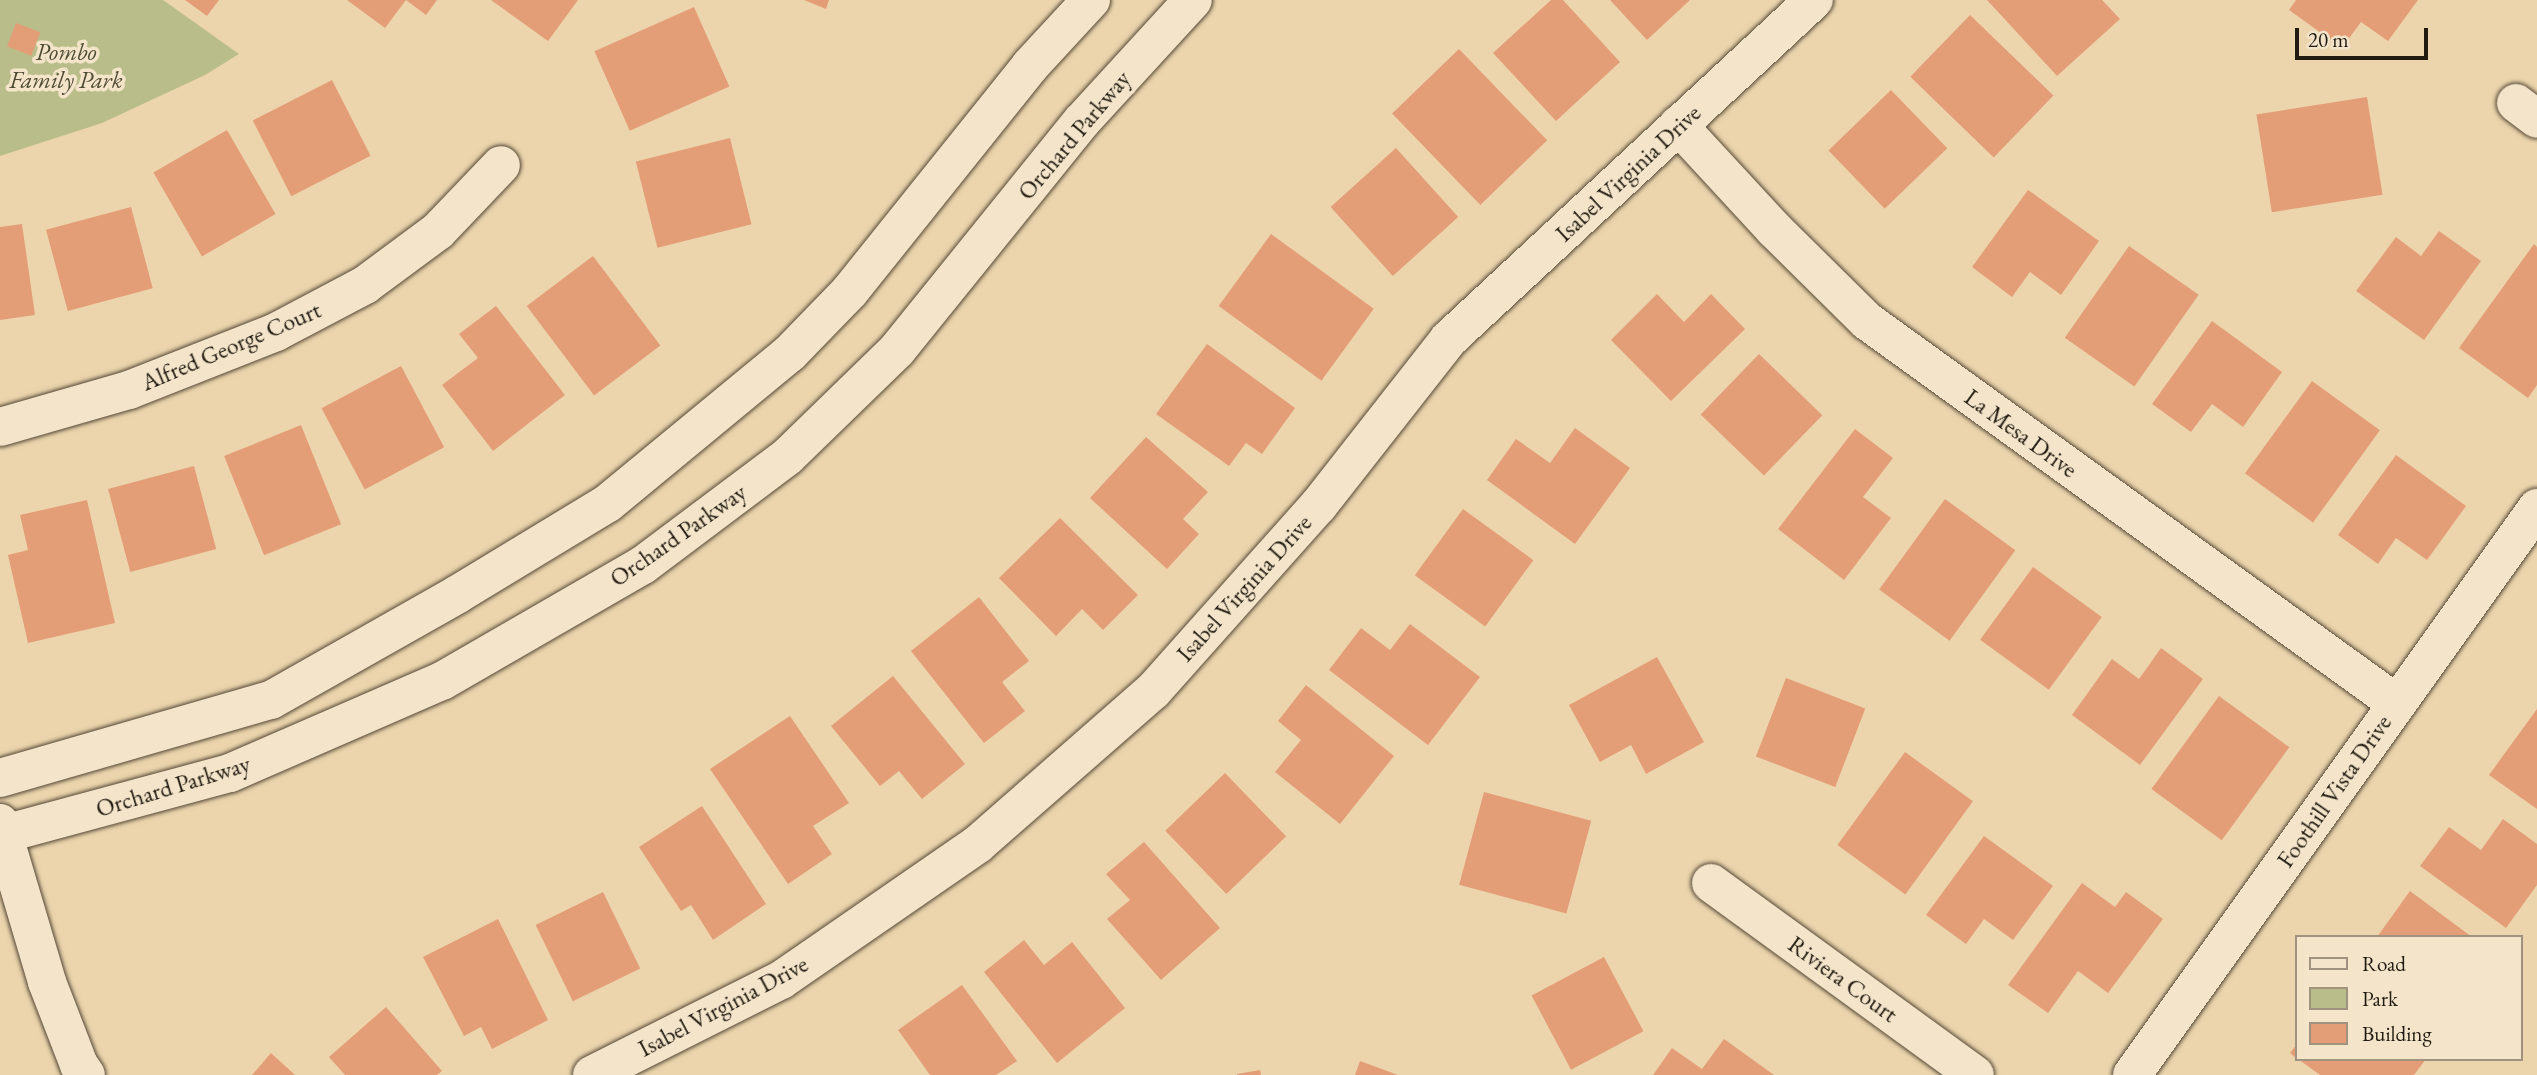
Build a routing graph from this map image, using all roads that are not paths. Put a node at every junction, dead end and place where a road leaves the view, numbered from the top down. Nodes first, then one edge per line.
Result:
1 (1091, 0) edge
2 (1193, 0) edge
3 (1814, 0) edge
4 (1678, 125) junction
5 (501, 165) dead end
6 (0, 426) edge
7 (2537, 508) edge
8 (2396, 703) junction
9 (0, 778) edge
10 (1, 830) edge
11 (1711, 883) dead end
12 (86, 1075) edge
13 (592, 1075) edge
14 (1975, 1075) edge
15 (2132, 1075) edge

1 - 9 street
2 - 10 street, Orchard Parkway
3 - 4 street, Isabel Virginia Drive
4 - 8 street, La Mesa Drive
4 - 13 street, Isabel Virginia Drive
5 - 6 street, Alfred George Court
7 - 8 street, Foothill Vista Drive
8 - 15 street, Foothill Vista Drive
10 - 12 street
11 - 14 street, Riviera Court

